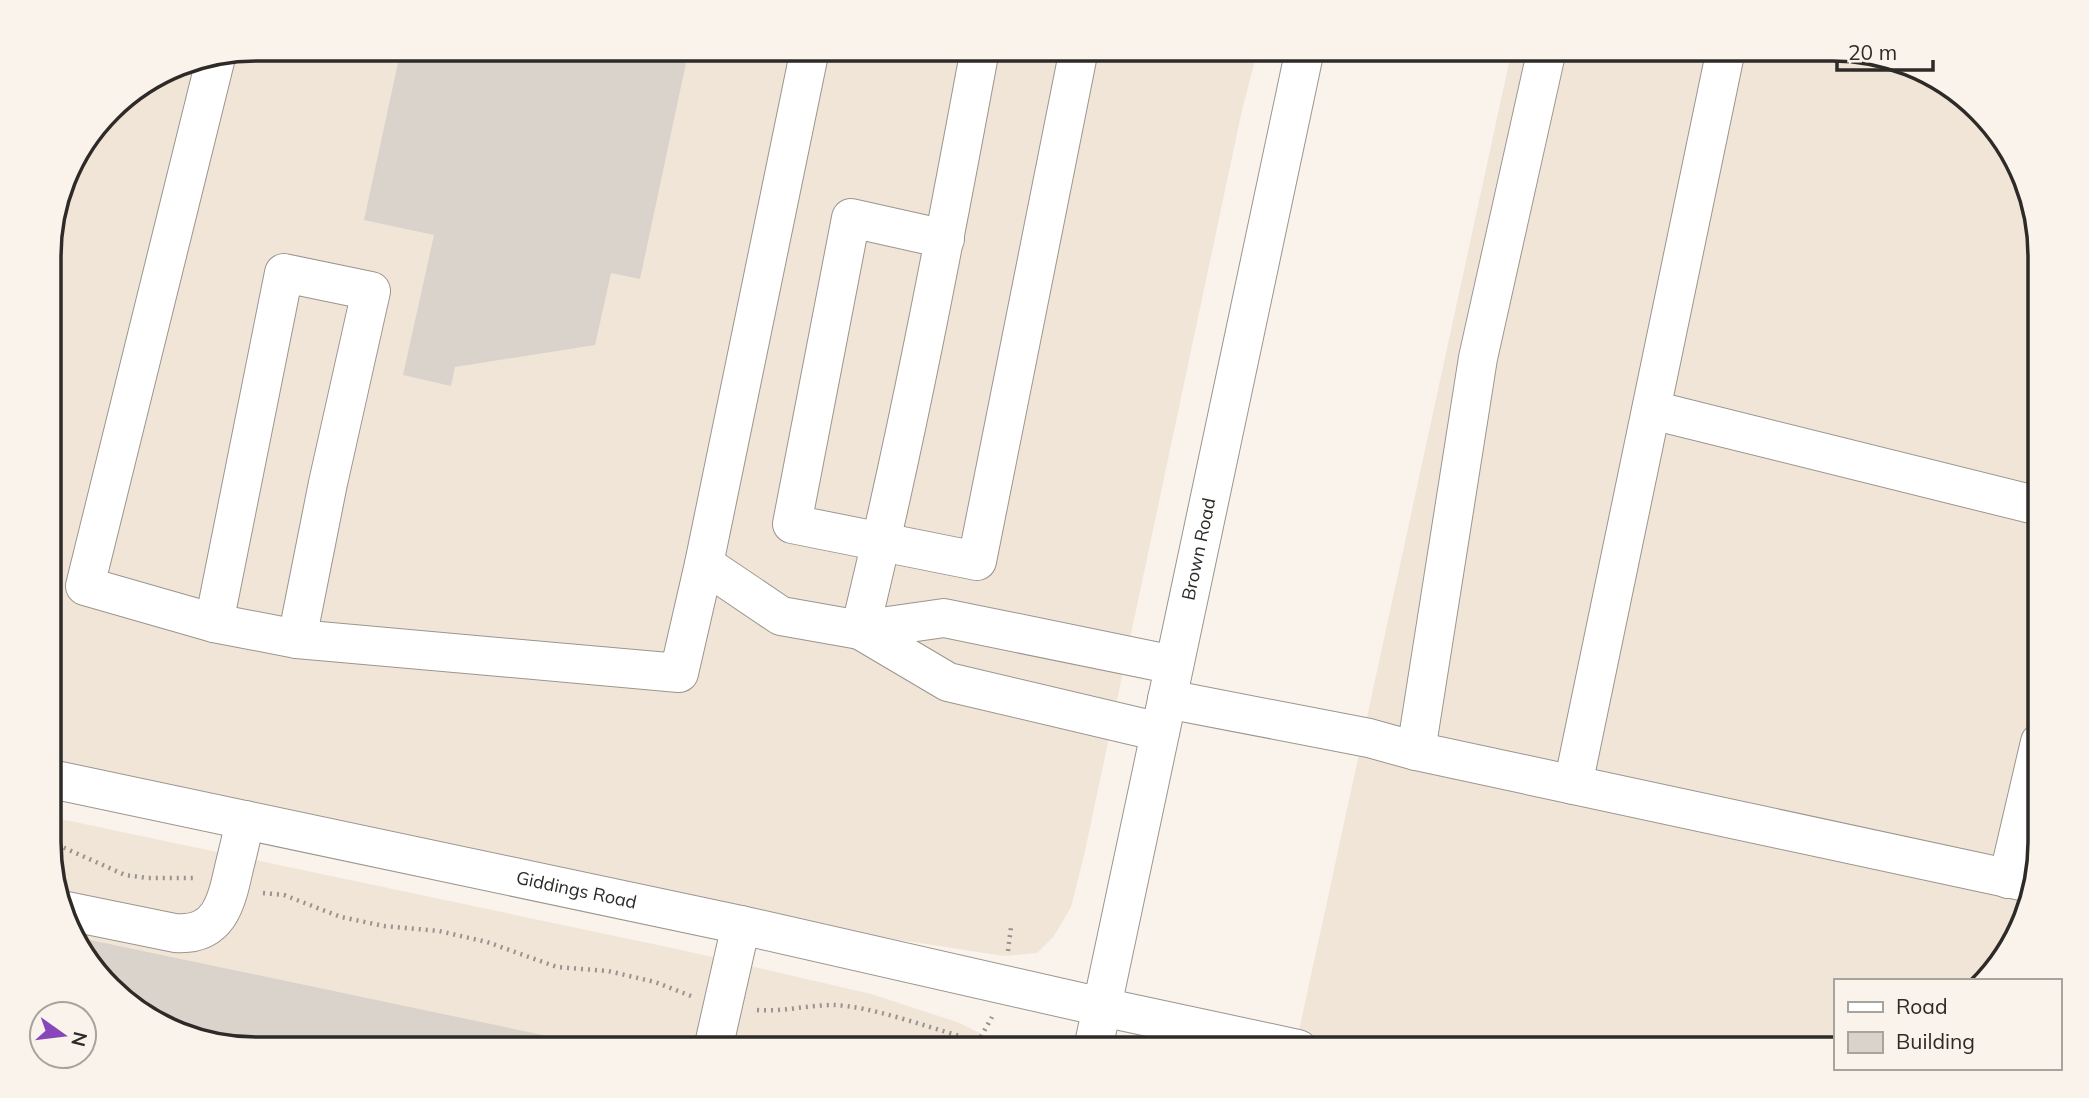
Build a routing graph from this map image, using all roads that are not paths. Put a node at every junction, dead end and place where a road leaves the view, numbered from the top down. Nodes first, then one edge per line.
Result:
1 (1076, 61) edge
2 (1302, 61) edge
3 (1544, 61) edge
4 (1724, 61) edge
5 (807, 62) edge
6 (978, 62) edge
7 (214, 66) edge
8 (945, 239) junction
9 (1652, 410) junction
10 (2028, 503) edge
11 (881, 542) junction
12 (705, 564) junction
13 (214, 623) junction
14 (860, 630) junction
15 (297, 639) junction
16 (1167, 699) junction
17 (1416, 751) junction
18 (61, 781) edge
19 (1573, 785) junction
20 (245, 820) junction
21 (2028, 821) edge
22 (2019, 881) edge
23 (75, 913) edge
24 (741, 925) junction
25 (1102, 1007) junction
26 (1096, 1036) edge
27 (1239, 1036) edge
28 (716, 1037) edge

1 - 11 street
2 - 16 street, Brown Road
3 - 17 street
4 - 9 street
5 - 12 street
6 - 8 street
7 - 13 street
8 - 11 street
8 - 11 street
9 - 10 street
9 - 19 street
11 - 14 street
12 - 14 street
12 - 15 street
13 - 15 street
13 - 15 street
14 - 16 street
14 - 16 street
16 - 17 street
16 - 25 street, Brown Road
17 - 19 street
18 - 20 street, Giddings Road
19 - 22 street
20 - 23 street
20 - 24 street, Giddings Road
21 - 22 street
24 - 25 street, Giddings Road
24 - 28 street
25 - 26 street, Brown Road
25 - 27 street, Giddings Road

